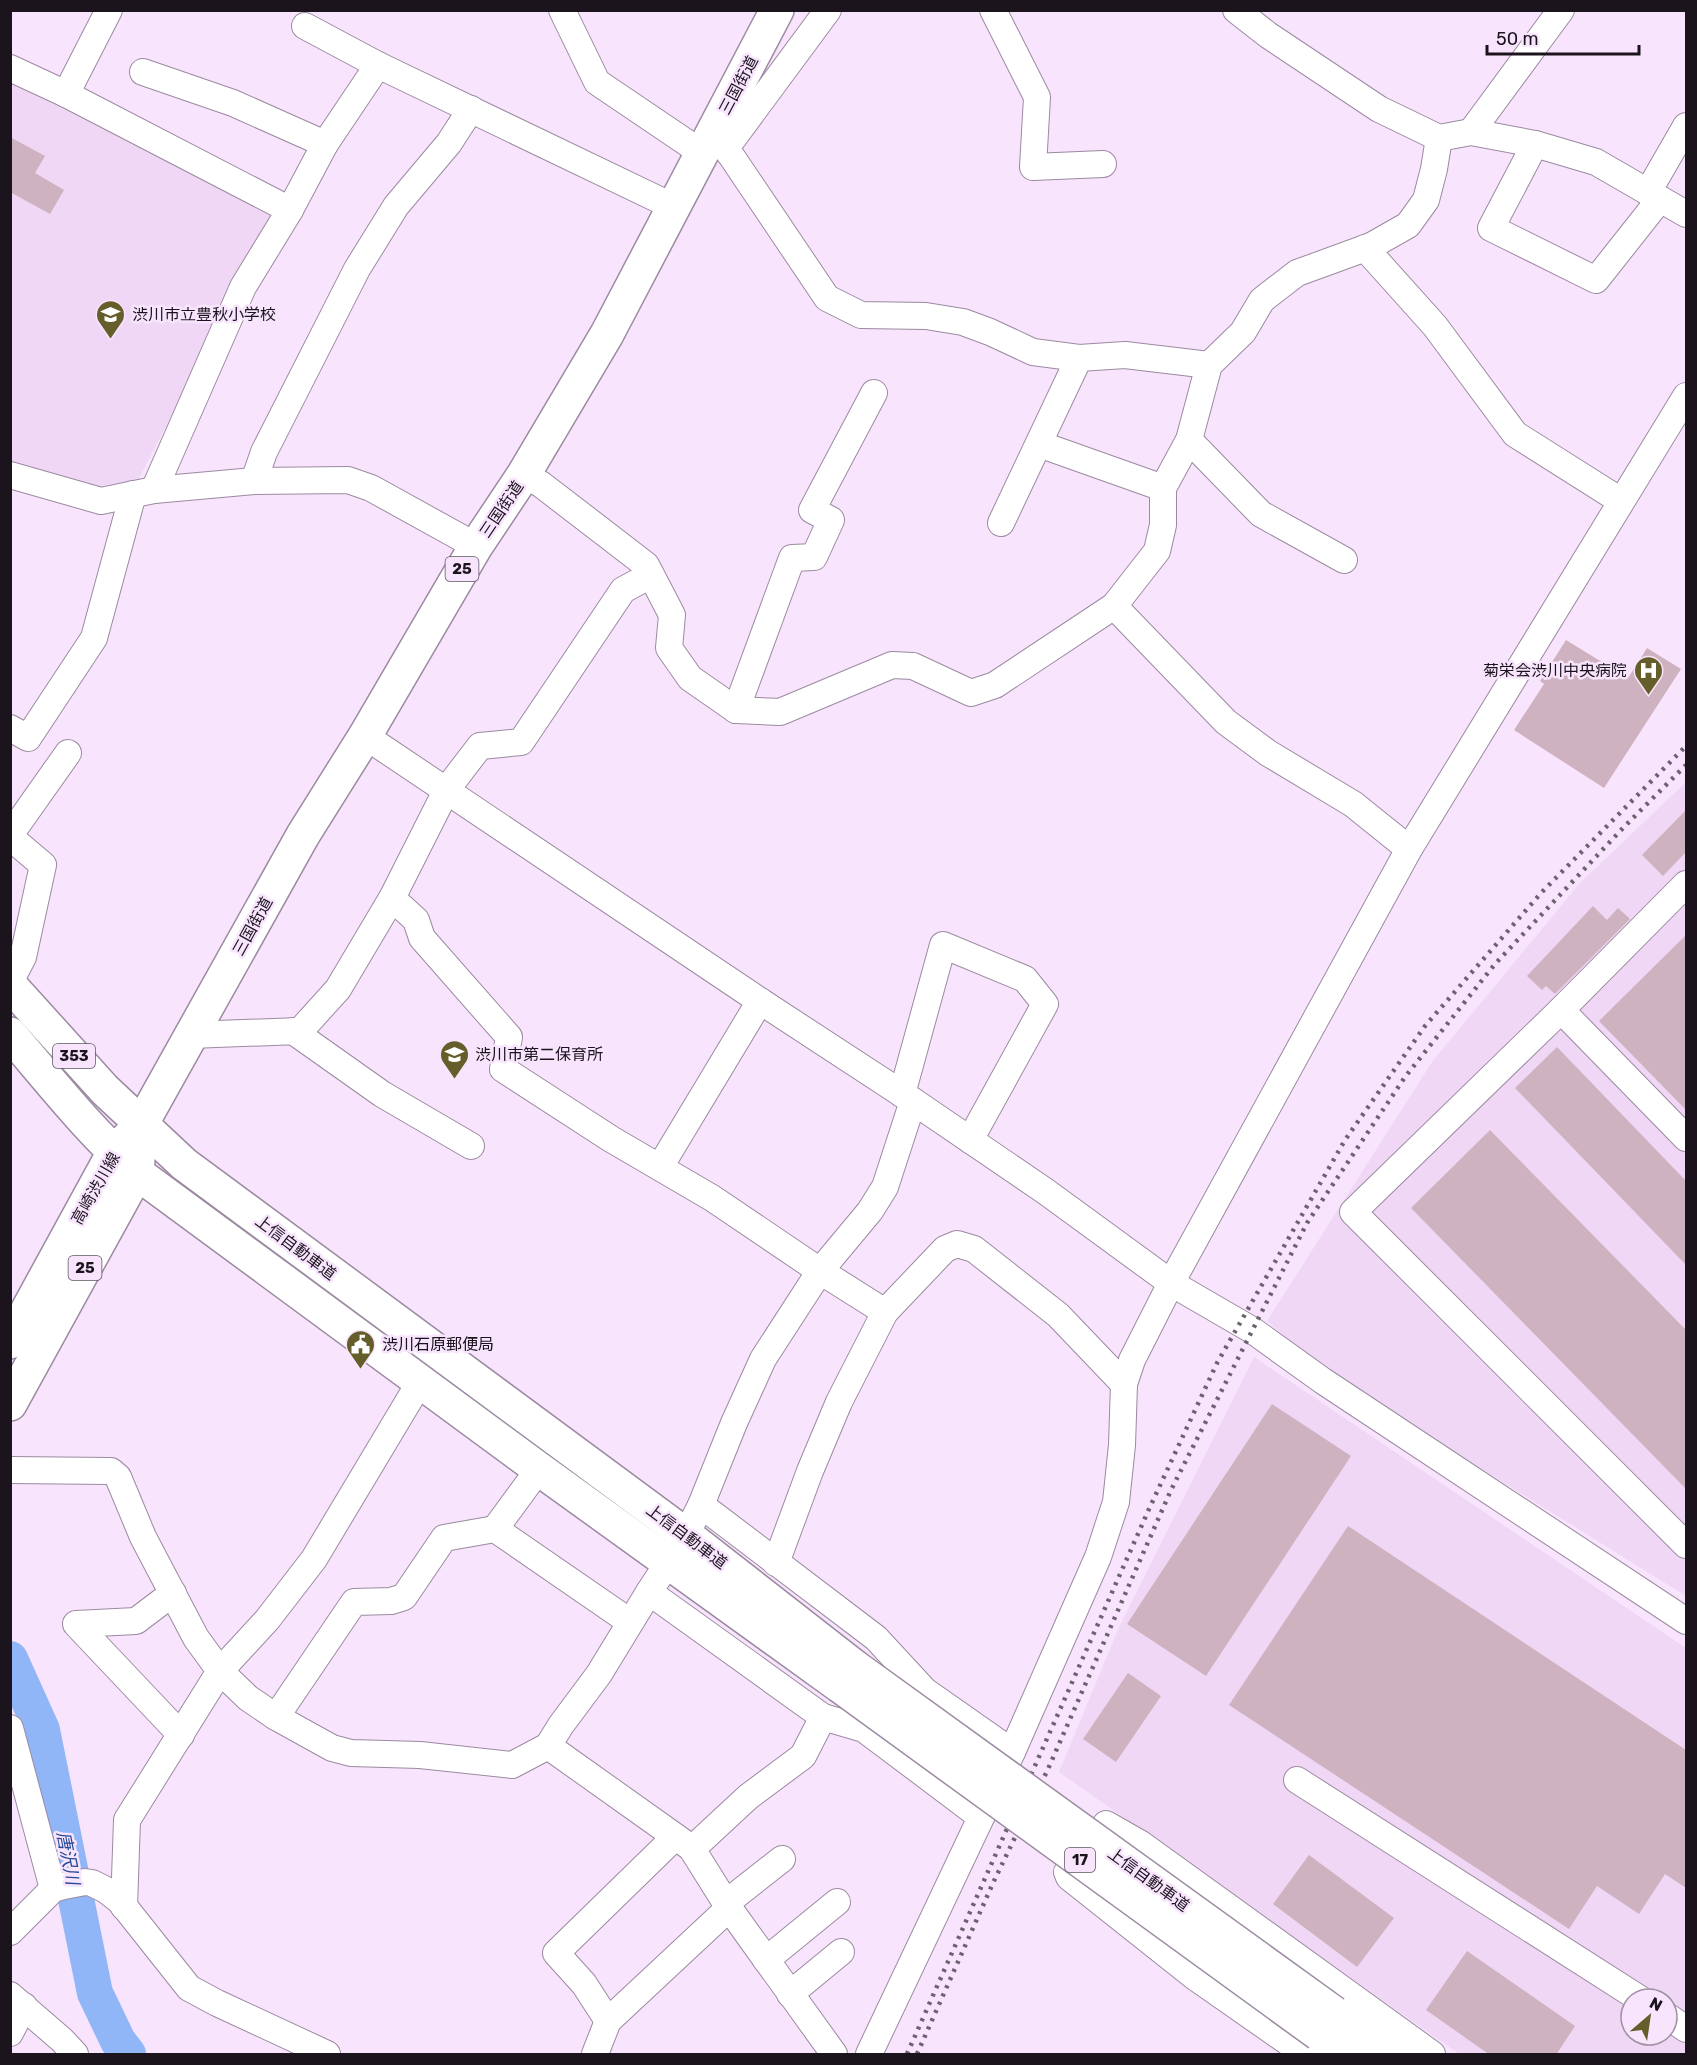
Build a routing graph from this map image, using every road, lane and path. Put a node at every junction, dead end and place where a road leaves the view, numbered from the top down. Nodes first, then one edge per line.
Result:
1 (109, 10) edge
2 (562, 10) edge
3 (777, 10) edge
4 (828, 10) edge
5 (993, 10) edge
6 (1236, 10) edge
7 (1556, 12) edge
8 (305, 26) dead end
9 (378, 64) junction
10 (10, 68) edge
11 (143, 72) dead end
12 (66, 94) junction
13 (471, 109) junction
14 (1686, 126) edge
15 (1472, 132) junction
16 (1439, 138) junction
17 (325, 144) junction
18 (1535, 144) junction
19 (714, 145) junction
20 (1103, 164) dead end
21 (1654, 195) junction
22 (674, 207) junction
23 (290, 210) junction
24 (1686, 214) edge
25 (1365, 248) junction
26 (1079, 358) junction
27 (1209, 365) junction
28 (874, 393) dead end
29 (1686, 396) edge
30 (1190, 440) junction
31 (1039, 444) junction
32 (524, 474) junction
33 (10, 475) edge
34 (254, 481) junction
35 (1163, 488) junction
36 (144, 492) junction
37 (1621, 501) junction
38 (1001, 523) dead end
39 (476, 546) junction
40 (1344, 560) dead end
41 (651, 575) junction
42 (1114, 606) junction
43 (736, 710) junction
44 (10, 728) edge
45 (365, 736) junction
46 (68, 753) dead end
47 (447, 789) junction
48 (10, 836) edge
49 (1409, 849) junction
50 (1686, 884) edge
51 (392, 898) junction
52 (10, 983) edge
53 (760, 1001) junction
54 (1561, 1010) junction
55 (293, 1031) junction
56 (10, 1034) edge
57 (190, 1035) junction
58 (908, 1097) junction
59 (141, 1125) junction
60 (1686, 1138) edge
61 (970, 1140) junction
62 (471, 1146) dead end
63 (125, 1162) junction
64 (660, 1167) junction
65 (820, 1271) junction
66 (1171, 1283) junction
67 (885, 1312) junction
68 (12, 1337) edge
69 (420, 1382) junction
70 (1124, 1384) junction
71 (10, 1404) edge
72 (539, 1469) junction
73 (10, 1470) edge
74 (701, 1504) junction
75 (495, 1529) junction
76 (686, 1535) junction
77 (1686, 1545) edge
78 (668, 1563) junction
79 (776, 1563) junction
80 (649, 1592) junction
81 (173, 1593) junction
82 (1686, 1621) edge
83 (630, 1623) junction
84 (220, 1671) junction
85 (848, 1676) junction
86 (276, 1717) junction
87 (823, 1717) junction
88 (10, 1728) edge
89 (181, 1735) junction
90 (548, 1746) junction
91 (1012, 1752) junction
92 (1298, 1780) dead end
93 (981, 1817) junction
94 (684, 1843) junction
95 (782, 1859) dead end
96 (53, 1889) junction
97 (837, 1902) dead end
98 (728, 1905) junction
99 (124, 1907) junction
100 (10, 1932) edge
101 (842, 1952) dead end
102 (766, 1960) junction
103 (1621, 1987) edge
104 (790, 1994) junction
105 (17, 2000) edge
106 (608, 2021) junction
107 (10, 2033) edge
108 (1319, 2034) edge
109 (75, 2055) edge
110 (327, 2055) edge
111 (595, 2055) edge
112 (834, 2055) edge
113 (869, 2055) edge
114 (1348, 2055) edge
115 (1392, 2055) edge
116 (1432, 2055) edge

1 - 12 street
2 - 19 street
3 - 19 main road, 三国街道 / 25
4 - 19 street
5 - 20 street
6 - 16 street
7 - 15 street
8 - 9 street
9 - 13 street
9 - 17 street
10 - 12 street
11 - 17 street
12 - 23 street
13 - 22 street
13 - 34 street
14 - 21 street
15 - 16 street
15 - 18 street
16 - 25 street
17 - 23 street
18 - 21 street
18 - 21 street
19 - 22 main road, 三国街道 / 25
19 - 26 street
21 - 24 street
22 - 32 main road, 三国街道 / 25
23 - 36 street
25 - 27 street
25 - 37 street
26 - 27 street
26 - 31 street
27 - 30 street
28 - 43 street
29 - 37 street
30 - 35 street
30 - 40 street
31 - 35 street
31 - 38 street
32 - 39 main road, 三国街道 / 25
32 - 41 street
33 - 36 street
34 - 36 street
34 - 39 street
35 - 42 street
36 - 44 street
37 - 49 street
39 - 45 main road, 三国街道 / 25
41 - 43 street
41 - 47 street
42 - 43 street
42 - 49 street
45 - 47 street
45 - 57 main road, 三国街道 / 25
46 - 48 street
47 - 51 street
47 - 53 street
48 - 52 street
49 - 66 street
50 - 54 street
51 - 55 street
51 - 64 street
52 - 59 main road, 上信自動車道 / 353
53 - 58 street
53 - 64 street
54 - 60 street
54 - 77 street
55 - 57 street
55 - 62 street
56 - 63 main road, 上信自動車道 / 353
57 - 59 main road, 三国街道 / 25
58 - 61 street
58 - 61 street
58 - 65 street
59 - 63 main road, 高崎渋川線 / 25
59 - 76 main road, 上信自動車道 / 17
61 - 66 street
63 - 68 main road, 高崎渋川線 / 25
63 - 69 main road, 上信自動車道 / 17
63 - 71 main road, 高崎渋川線 / 25
64 - 65 street
65 - 67 street
65 - 74 street
66 - 70 street
66 - 82 street
67 - 70 street
67 - 79 street
69 - 72 main road, 上信自動車道 / 17
69 - 84 street
70 - 91 street
72 - 75 street
72 - 78 main road, 上信自動車道 / 17
73 - 81 street
74 - 76 street
74 - 79 street
75 - 83 street
75 - 86 street
76 - 78 street
76 - 85 main road, 上信自動車道 / 17
78 - 80 street
78 - 85 main road, 上信自動車道 / 17
79 - 91 street
80 - 83 street
80 - 87 street
81 - 84 street
81 - 89 street
83 - 90 street
84 - 86 street
84 - 89 street
85 - 108 main road, 上信自動車道 / 17, bridge
86 - 90 street
87 - 93 street
87 - 94 street
88 - 96 street
89 - 99 street
90 - 94 street
91 - 93 street
92 - 103 street
93 - 113 street
94 - 98 street
94 - 106 street
95 - 98 street
96 - 99 street
96 - 100 street
97 - 102 street
98 - 102 street
98 - 106 street
99 - 110 street
101 - 104 street
102 - 104 street
104 - 112 street
105 - 107 street
105 - 109 street
106 - 111 street
108 - 114 main road, 上信自動車道 / 17
108 - 115 main road, 上信自動車道 / 17
108 - 116 street

